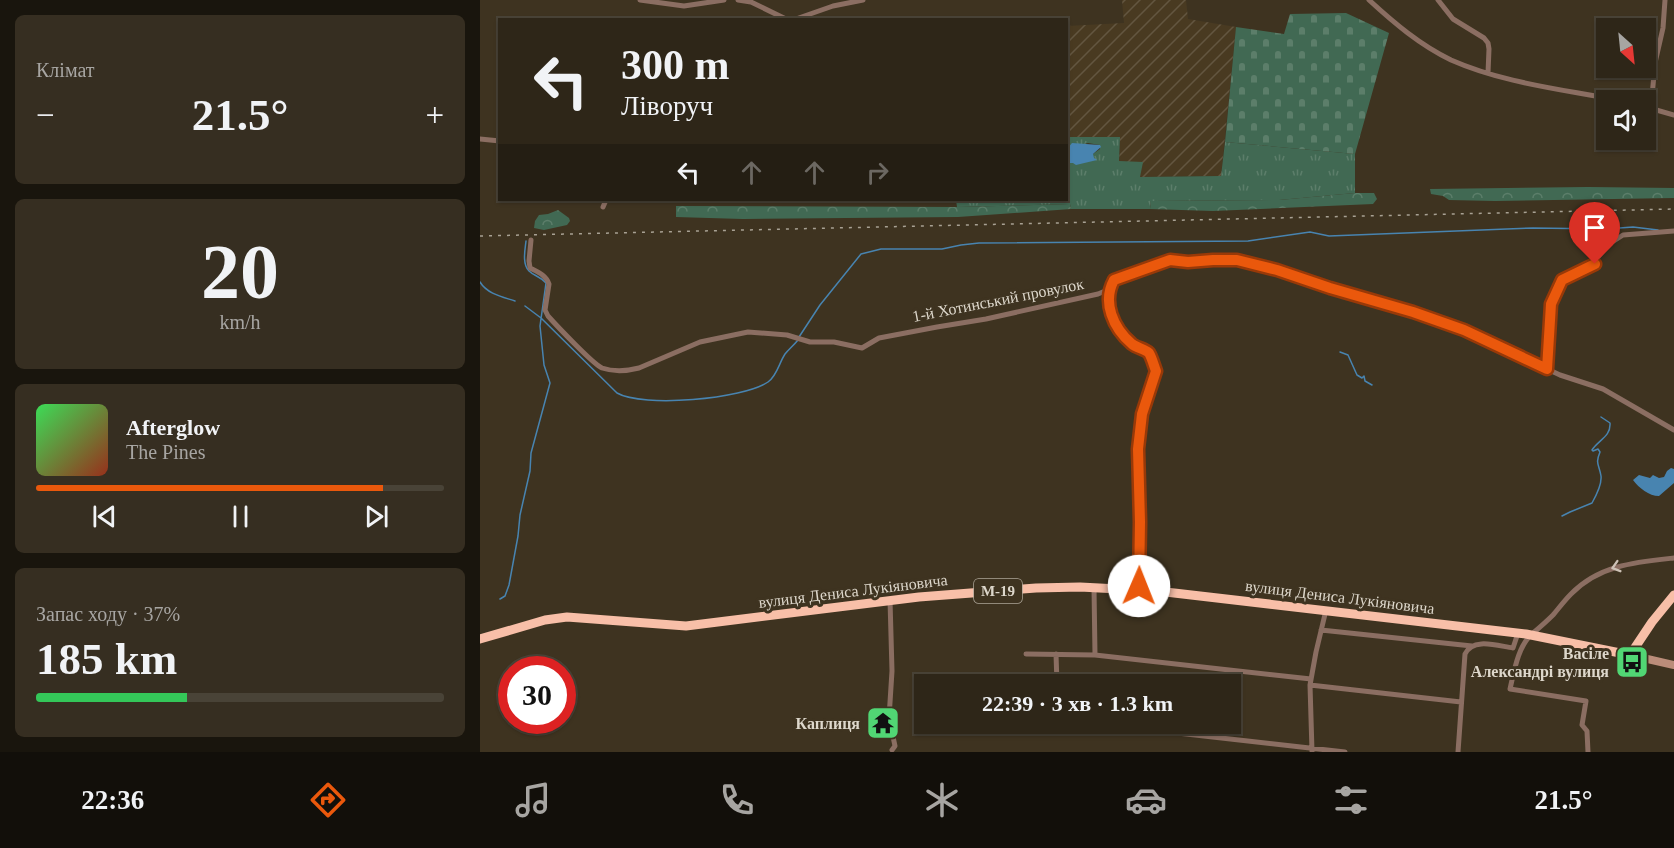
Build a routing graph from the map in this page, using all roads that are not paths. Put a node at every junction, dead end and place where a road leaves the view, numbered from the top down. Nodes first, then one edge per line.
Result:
1 (640, 0) edge
2 (724, 0) edge
3 (738, 0) edge
4 (863, 0) edge
5 (1369, 0) edge
6 (1438, 0) edge
7 (1665, 0) edge
8 (1377, 3) edge
9 (784, 18) edge
10 (799, 18) edge
11 (1488, 73) junction
12 (1650, 90) edge
13 (1596, 96) edge
14 (1656, 109) edge
15 (1674, 115) edge
16 (480, 139) edge
17 (498, 141) edge
18 (606, 201) edge
19 (603, 207) dead end
20 (1674, 231) edge
21 (531, 240) dead end
22 (1110, 289) junction
23 (1547, 369) junction
24 (1674, 430) edge
25 (1674, 558) edge
26 (1094, 588) junction
27 (1139, 590) junction
28 (1674, 595) edge
29 (890, 600) junction
30 (1326, 610) junction
31 (1321, 630) junction
32 (1518, 633) junction
33 (1531, 634) junction
34 (480, 639) edge
35 (1472, 646) junction
36 (1026, 654) dead end
37 (1056, 654) junction
38 (1095, 654) junction
39 (1630, 655) junction
40 (1674, 665) edge
41 (1057, 674) edge
42 (1310, 682) junction
43 (1461, 702) junction
44 (1177, 734) edge
45 (892, 750) dead end
46 (1312, 751) edge
47 (1345, 752) edge
48 (1458, 752) edge
49 (1588, 752) edge

1 - 2 street
3 - 9 street
4 - 10 street
5 - 8 street
6 - 11 street
7 - 12 street
8 - 11 street
11 - 13 street
14 - 15 street
16 - 17 street
18 - 19 street
20 - 23 street
21 - 22 street, 1-й Хотинський провулок
22 - 23 street, 1-й Хотинський провулок
22 - 27 street
23 - 24 street, 1-й Хотинський провулок
25 -> 33 street
26 - 27 highway, вулиця Дениса Лукіяновича / М-19
26 - 29 highway, вулиця Дениса Лукіяновича / М-19
26 - 38 street
27 - 30 highway, вулиця Дениса Лукіяновича / М-19
28 - 39 highway
29 - 34 highway, вулиця Дениса Лукіяновича / М-19
29 - 45 street
30 - 31 street
30 - 32 highway, вулиця Дениса Лукіяновича / М-19
31 - 35 street
31 - 42 street
32 - 33 highway, М-19
32 - 35 street
33 - 39 highway, М-19
33 - 49 street
35 - 43 street
36 - 37 street
37 - 38 street
37 - 41 street
38 - 42 street
39 - 40 main road
42 - 43 street
42 - 46 street
43 - 48 street
44 - 46 street
46 - 47 street

